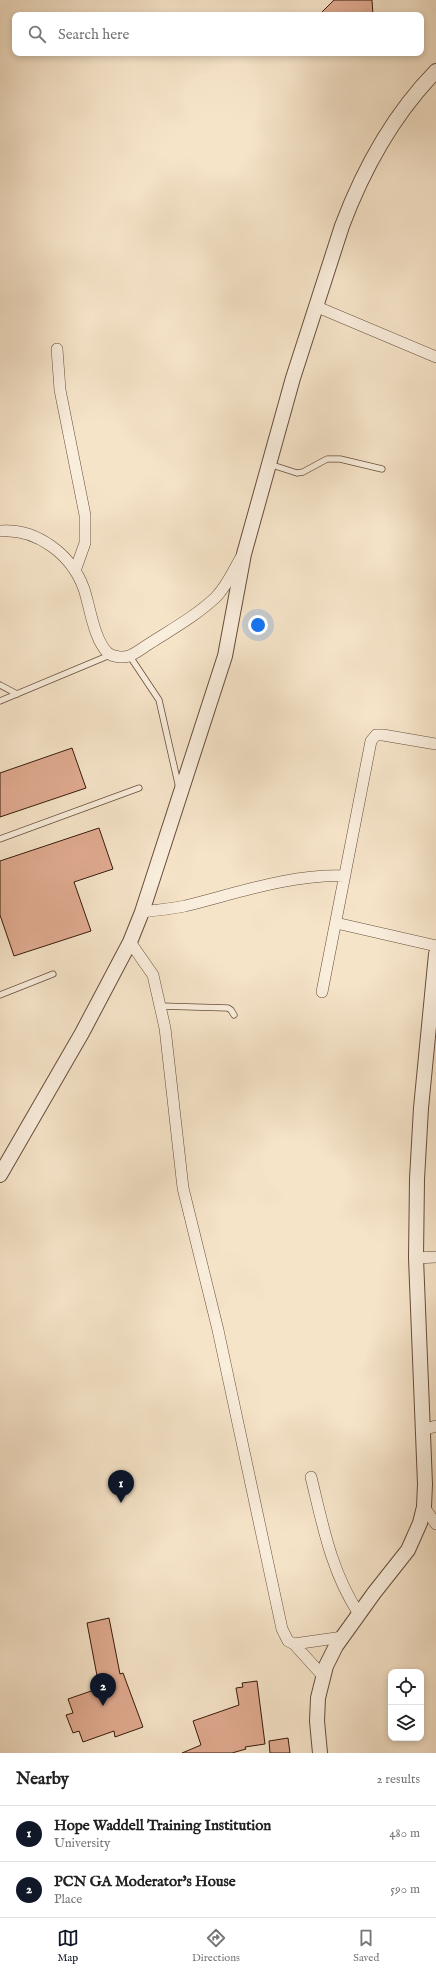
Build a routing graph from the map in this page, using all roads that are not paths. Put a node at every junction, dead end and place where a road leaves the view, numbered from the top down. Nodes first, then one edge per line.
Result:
1 (436, 71) edge
2 (315, 306) junction
3 (57, 349) dead end
4 (436, 357) edge
5 (269, 463) junction
6 (382, 469) dead end
7 (0, 531) edge
8 (244, 554) junction
9 (75, 571) junction
10 (110, 655) junction
11 (129, 655) junction
12 (0, 685) edge
13 (17, 694) junction
14 (0, 701) edge
15 (436, 744) edge
16 (140, 788) dead end
17 (180, 792) junction
18 (0, 839) edge
19 (345, 876) junction
20 (142, 912) junction
21 (336, 923) junction
22 (130, 942) junction
23 (436, 946) edge
24 (436, 954) edge
25 (53, 974) dead end
26 (322, 992) dead end
27 (0, 994) edge
28 (160, 1006) junction
29 (234, 1015) dead end
30 (0, 1175) edge
31 (436, 1257) edge
32 (416, 1258) junction
33 (429, 1428) edge
34 (311, 1477) dead end
35 (424, 1507) junction
36 (436, 1524) edge
37 (359, 1614) junction
38 (343, 1637) junction
39 (294, 1644) junction
40 (323, 1676) junction
41 (320, 1753) edge

1 - 2 street
2 - 4 street
2 - 5 street
3 - 9 street
5 - 6 lane
5 - 8 street
7 - 9 street
8 - 11 street
8 - 17 street
9 - 10 street
10 - 11 street
10 - 13 lane
11 - 17 lane
12 - 13 lane
13 - 14 lane
15 - 19 street
16 - 18 lane
17 - 20 street
19 - 20 street
19 - 21 street
20 - 22 street
21 - 23 street
21 - 26 street
22 - 28 street
22 - 30 street
24 - 32 street
25 - 27 lane
28 - 29 lane
28 - 39 street
31 - 32 street
32 - 33 street
33 - 35 street
34 - 37 street
35 - 36 street
35 - 37 street
37 - 38 street
38 - 39 street
38 - 40 street
39 - 40 street
40 - 41 street

